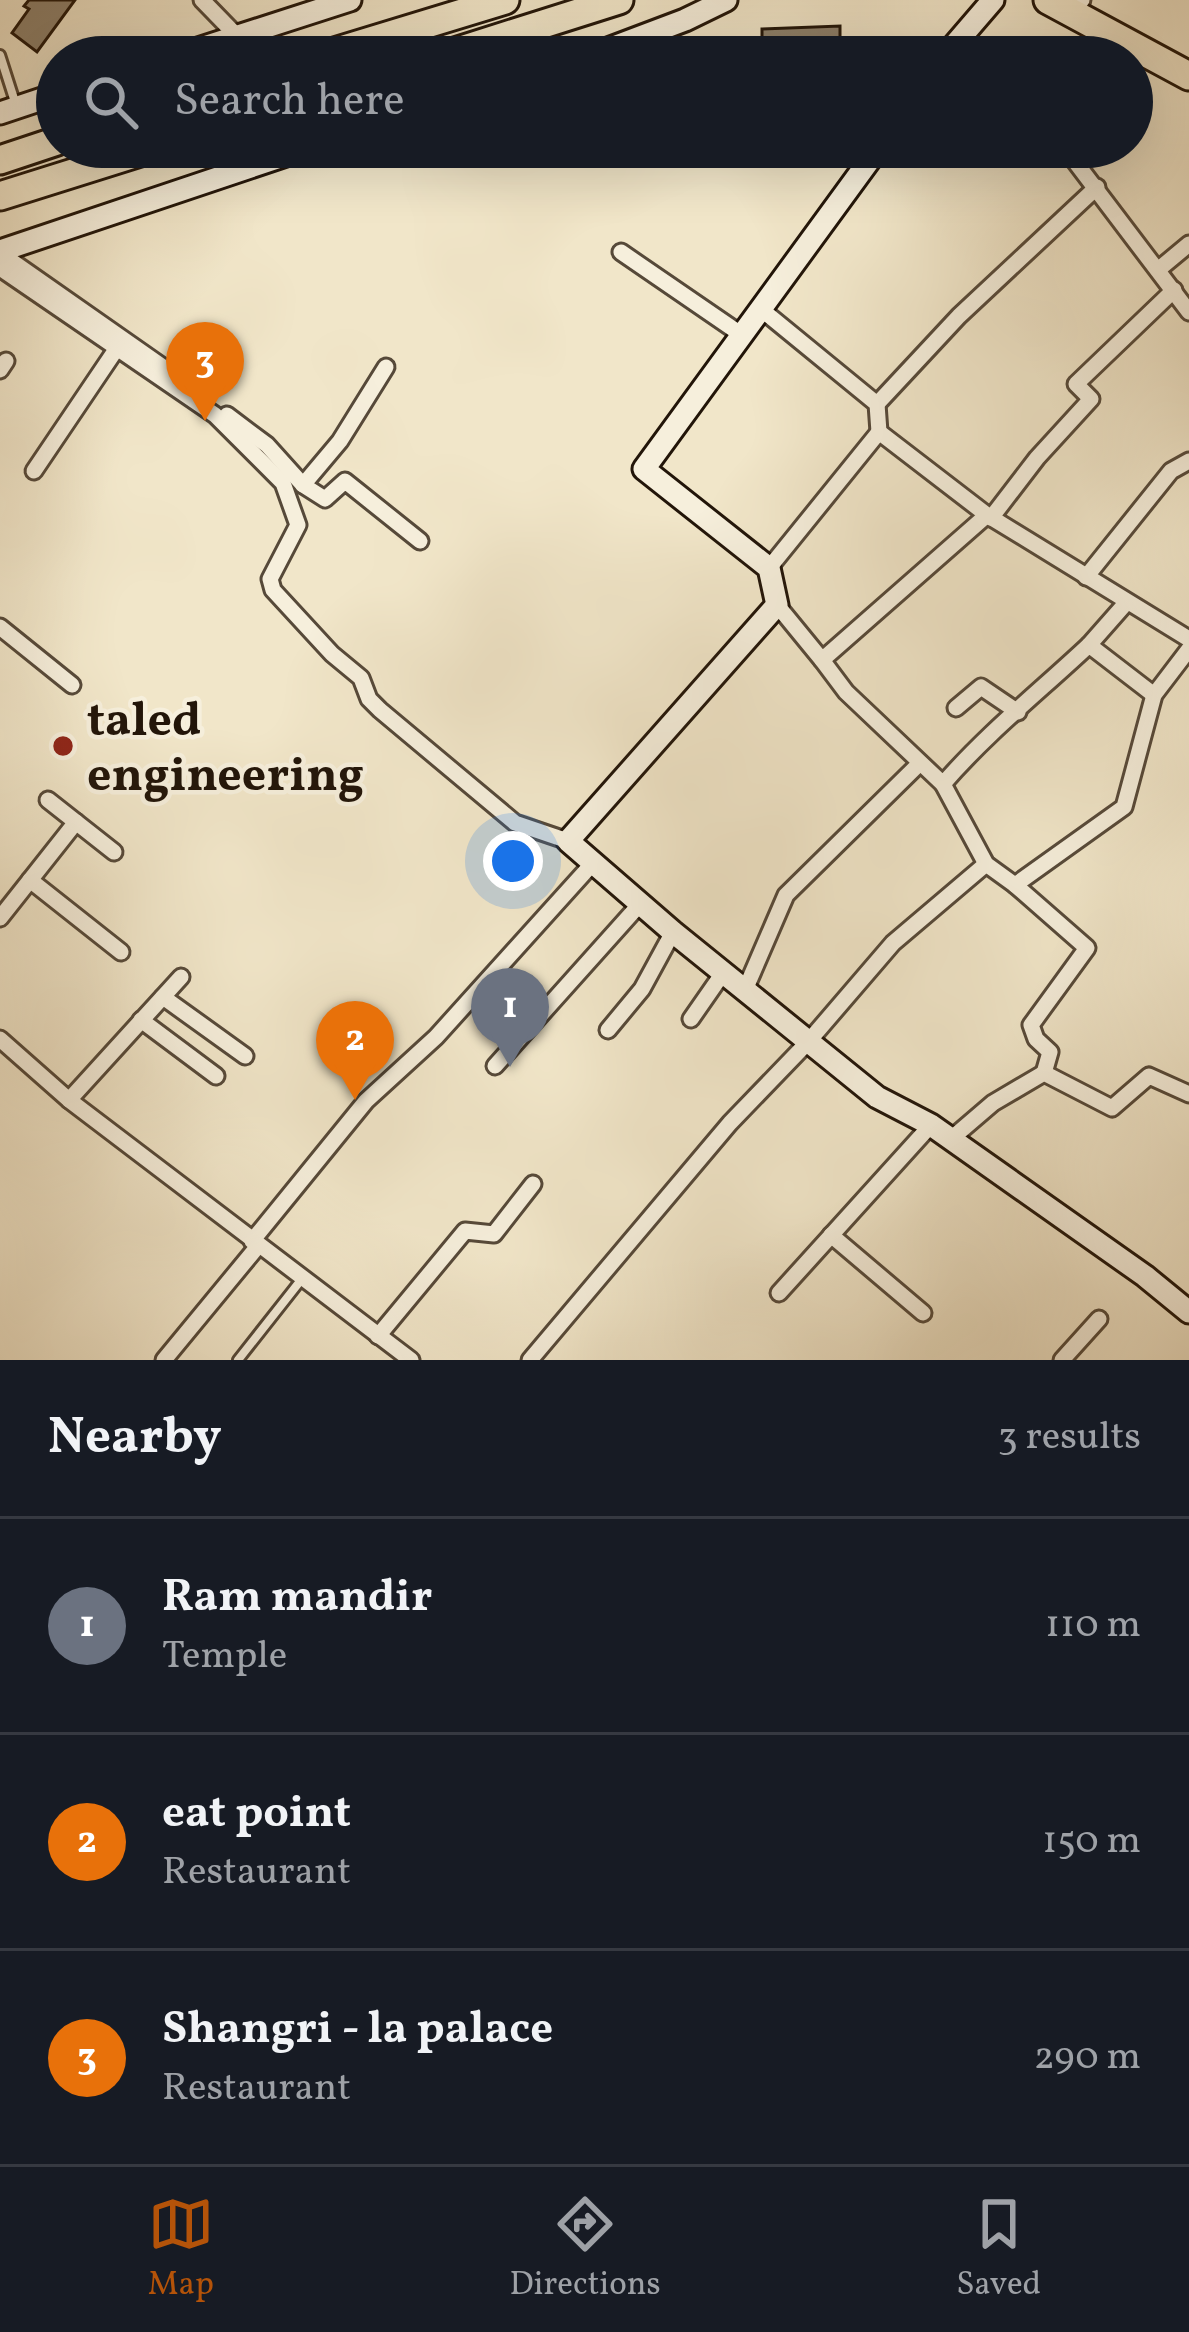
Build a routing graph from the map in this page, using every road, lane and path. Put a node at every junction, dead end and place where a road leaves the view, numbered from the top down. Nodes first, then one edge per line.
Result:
1 (202, 0) edge
2 (350, 0) edge
3 (505, 0) edge
4 (619, 0) edge
5 (726, 0) edge
6 (994, 0) edge
7 (1048, 0) edge
8 (1080, 0) edge
9 (961, 34) edge
10 (237, 36) joint
11 (387, 36) edge
12 (506, 36) edge
13 (643, 36) edge
14 (1115, 36) edge
15 (1144, 36) edge
16 (1153, 41) edge
17 (0, 55) edge
18 (1153, 57) edge
19 (1189, 61) edge
20 (1189, 76) edge
21 (8, 110) edge
22 (36, 148) edge
23 (0, 160) edge
24 (89, 168) edge
25 (248, 168) edge
26 (864, 168) edge
27 (1081, 168) edge
28 (1097, 187) junction
29 (0, 196) edge
30 (1189, 244) edge
31 (0, 252) edge
32 (621, 252) dead end
33 (0, 268) edge
34 (1159, 269) junction
35 (1174, 290) junction
36 (761, 309) junction
37 (1189, 312) edge
38 (742, 334) junction
39 (117, 348) junction
40 (386, 367) dead end
41 (877, 404) junction
42 (879, 432) junction
43 (1189, 461) edge
44 (34, 471) dead end
45 (303, 484) junction
46 (989, 516) junction
47 (420, 541) dead end
48 (769, 568) junction
49 (1086, 577) junction
50 (1126, 603) junction
51 (777, 605) junction
52 (0, 627) edge
53 (1189, 639) edge
54 (1089, 645) junction
55 (1189, 649) edge
56 (822, 660) junction
57 (72, 686) dead end
58 (1154, 695) junction
59 (956, 708) dead end
60 (1018, 712) junction
61 (919, 764) junction
62 (943, 784) junction
63 (48, 800) dead end
64 (76, 822) junction
65 (568, 841) junction
66 (114, 852) dead end
67 (593, 863) junction
68 (986, 864) junction
69 (30, 880) junction
70 (1015, 885) junction
71 (640, 904) junction
72 (0, 918) edge
73 (673, 932) junction
74 (121, 952) dead end
75 (723, 973) junction
76 (181, 977) dead end
77 (745, 990) junction
78 (163, 997) junction
79 (691, 1019) dead end
80 (141, 1020) junction
81 (608, 1030) dead end
82 (0, 1039) edge
83 (808, 1042) junction
84 (244, 1056) dead end
85 (495, 1066) dead end
86 (1043, 1073) junction
87 (216, 1076) dead end
88 (1189, 1094) edge
89 (69, 1100) junction
90 (931, 1125) junction
91 (951, 1139) junction
92 (533, 1184) dead end
93 (831, 1234) junction
94 (255, 1243) junction
95 (301, 1280) junction
96 (779, 1294) dead end
97 (1189, 1312) edge
98 (923, 1313) dead end
99 (1099, 1319) dead end
100 (378, 1336) junction
101 (164, 1360) edge
102 (238, 1360) edge
103 (411, 1360) edge
104 (530, 1360) edge
105 (1062, 1360) edge

1 - 10 street
2 - 10 street
3 - 11 highway
4 - 12 highway
5 - 13 street
6 - 9 street
7 - 14 highway
8 - 15 highway
16 - 19 highway
17 - 21 lane
18 - 20 highway
22 - 23 highway
24 - 29 highway
25 - 31 street
26 - 36 street
27 - 28 street
28 - 34 street
28 - 41 street
30 - 34 street
31 - 45 street
32 - 38 street
33 - 39 street
34 - 35 street
35 - 37 street
35 - 46 street
36 - 38 street
36 - 41 street
38 - 48 street
39 - 44 street
39 - 65 street
40 - 45 street
41 - 42 street
42 - 46 street
42 - 48 street
43 - 49 street
45 - 47 street
46 - 49 street
46 - 56 street
48 - 51 street
49 - 50 street
50 - 53 street
50 - 54 street
51 - 56 street
51 - 65 street
52 - 57 street
54 - 58 street
54 - 60 street
55 - 58 street
56 - 61 street
58 - 70 street
59 - 60 street
60 - 62 street
61 - 62 street
61 - 77 street
62 - 68 street
63 - 64 street
64 - 66 street
64 - 69 street
65 - 67 street
67 - 71 street
67 - 94 street
68 - 70 street
68 - 83 street
69 - 72 street
69 - 74 street
70 - 86 street
71 - 73 street
71 - 85 street
73 - 75 street
73 - 81 street
75 - 77 street
75 - 79 street
76 - 78 street
77 - 83 street
78 - 80 street
78 - 84 street
80 - 87 street
80 - 89 street
82 - 89 street
83 - 90 street
83 - 104 street
86 - 88 street
86 - 91 street
89 - 94 street
90 - 91 street
90 - 93 street
91 - 97 street
92 - 100 street
93 - 96 street
93 - 98 street
94 - 95 street
94 - 101 street
95 - 100 street
95 - 102 lane
99 - 105 street
100 - 103 street

